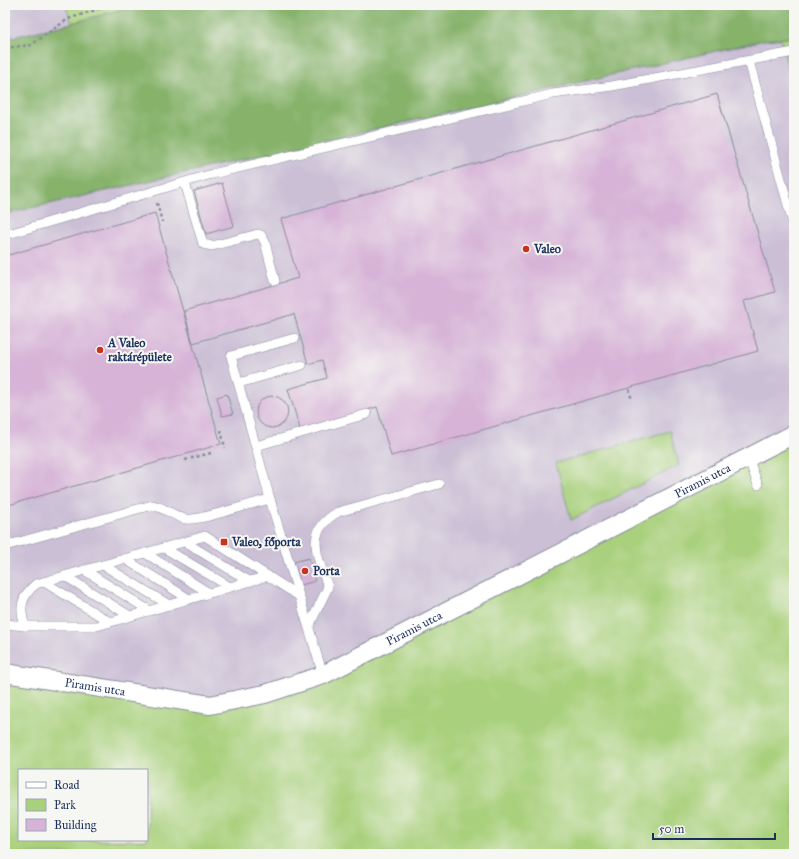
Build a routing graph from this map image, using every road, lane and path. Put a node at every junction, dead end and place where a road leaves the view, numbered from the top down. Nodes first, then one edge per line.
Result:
1 (110, 5) edge
2 (5, 48) edge
3 (794, 52) edge
4 (749, 61) junction
5 (185, 183) junction
6 (153, 192) junction
7 (162, 222) dead end
8 (794, 227) edge
9 (5, 235) edge
10 (275, 281) dead end
11 (294, 338) dead end
12 (302, 365) dead end
13 (239, 383) junction
14 (629, 390) dead end
15 (632, 400) dead end
16 (367, 414) dead end
17 (221, 430) dead end
18 (794, 434) edge
19 (256, 446) junction
20 (225, 448) dead end
21 (211, 452) dead end
22 (748, 457) junction
23 (185, 460) dead end
24 (439, 484) dead end
25 (758, 485) dead end
26 (270, 498) junction
27 (186, 542) junction
28 (5, 546) edge
29 (164, 548) junction
30 (145, 553) junction
31 (125, 559) junction
32 (103, 565) junction
33 (84, 570) junction
34 (65, 576) junction
35 (268, 576) junction
36 (249, 581) junction
37 (44, 582) junction
38 (230, 587) junction
39 (209, 593) junction
40 (299, 596) junction
41 (189, 599) junction
42 (169, 605) junction
43 (150, 611) junction
44 (130, 616) junction
45 (110, 622) junction
46 (5, 624) edge
47 (25, 626) junction
48 (309, 626) junction
49 (5, 673) edge
50 (323, 675) junction

1 - 2 path
3 - 4 lane
4 - 5 lane
4 - 8 lane
5 - 6 lane
5 - 10 lane
6 - 7 path
6 - 9 lane
11 - 13 lane
12 - 13 lane
13 - 19 lane
14 - 15 path
16 - 19 lane
17 - 20 path
18 - 22 street, Piramis utca
19 - 26 lane
21 - 23 path
22 - 25 lane
22 - 50 street, Piramis utca
24 - 48 lane
26 - 28 lane
26 - 40 lane
27 - 29 lane
27 - 35 lane
27 - 36 lane
29 - 30 lane
29 - 38 lane
30 - 31 lane
30 - 39 lane
31 - 32 lane
31 - 41 lane
32 - 33 lane
32 - 42 lane
33 - 34 lane
33 - 43 lane
34 - 37 lane
34 - 44 lane
35 - 36 lane
35 - 40 lane
36 - 38 lane
37 - 45 lane
37 - 47 lane
38 - 39 lane
39 - 41 lane
40 - 48 lane
41 - 42 lane
42 - 43 lane
43 - 44 lane
44 - 45 lane
45 - 47 lane
46 - 47 lane
48 - 50 lane
49 - 50 street, Piramis utca

